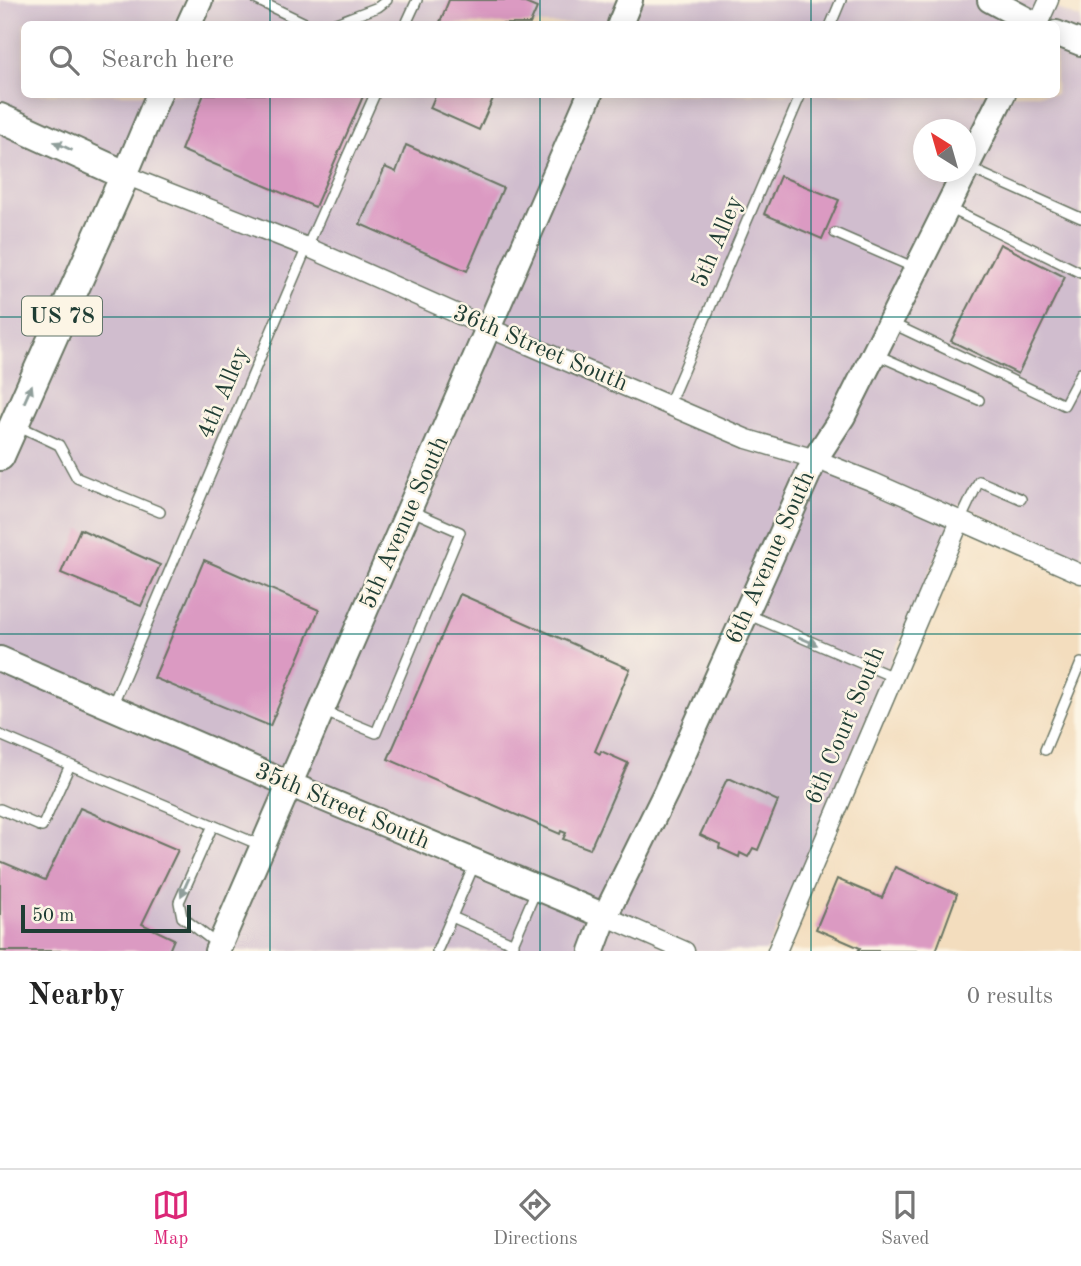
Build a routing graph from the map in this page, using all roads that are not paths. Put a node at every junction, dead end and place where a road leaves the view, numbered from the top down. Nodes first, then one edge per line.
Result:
1 (200, 0) edge
2 (257, 0) edge
3 (387, 0) edge
4 (417, 0) edge
5 (630, 0) edge
6 (841, 0) edge
7 (990, 0) edge
8 (1049, 0) edge
9 (190, 21) edge
10 (301, 21) edge
11 (341, 21) edge
12 (407, 21) edge
13 (621, 21) edge
14 (832, 21) edge
15 (1030, 21) edge
16 (1038, 21) edge
17 (1060, 35) edge
18 (1081, 43) edge
19 (157, 98) edge
20 (373, 98) edge
21 (588, 98) edge
22 (799, 98) edge
23 (1001, 98) edge
24 (0, 118) edge
25 (976, 149) edge
26 (976, 174) edge
27 (125, 175) junction
28 (960, 182) edge
29 (947, 207) junction
30 (1081, 218) edge
31 (835, 233) dead end
32 (307, 247) junction
33 (916, 269) junction
34 (1081, 273) edge
35 (890, 322) junction
36 (489, 328) junction
37 (874, 354) junction
38 (1081, 373) edge
39 (979, 400) dead end
40 (669, 404) junction
41 (15, 424) junction
42 (0, 456) edge
43 (815, 459) junction
44 (1020, 499) dead end
45 (410, 510) junction
46 (160, 512) dead end
47 (960, 521) junction
48 (1081, 574) edge
49 (746, 614) junction
50 (0, 659) edge
51 (1081, 663) edge
52 (893, 677) junction
53 (111, 707) junction
54 (323, 711) junction
55 (0, 735) edge
56 (1045, 750) dead end
57 (70, 765) junction
58 (291, 785) junction
59 (0, 809) edge
60 (213, 825) junction
61 (264, 846) junction
62 (475, 863) junction
63 (537, 888) junction
64 (605, 916) junction
65 (452, 918) junction
66 (512, 947) edge
67 (218, 949) edge
68 (437, 951) edge
69 (592, 951) edge
70 (685, 951) edge
71 (777, 951) edge

1 - 9 street
2 - 10 lane
3 - 11 lane
4 - 12 lane
5 - 13 street
6 - 14 lane
7 - 15 street
8 - 16 street
17 - 18 street
19 - 27 street
20 - 32 lane, 4th Alley
21 - 36 street, 5th Avenue South
22 - 40 lane, 5th Alley
23 - 25 street, 6th Avenue South
27 -> 24 main road, 36th Street South
26 - 30 lane
27 - 32 street, 36th Street South
41 -> 27 main road, US 78
28 - 29 street, 6th Avenue South
29 - 33 street, 6th Avenue South
29 - 34 lane
31 - 33 lane
32 - 36 street, 36th Street South
32 - 53 lane, 4th Alley
33 - 35 street, 6th Avenue South
35 - 37 street, 6th Avenue South
35 - 38 lane
36 - 40 street, 36th Street South
36 - 45 street, 5th Avenue South
37 - 39 lane
37 - 43 street, 6th Avenue South
40 - 43 street, 36th Street South
41 - 42 main road, US 78
41 - 46 lane
43 - 47 street, 36th Street South
43 - 49 street, 6th Avenue South
44 - 47 lane
45 - 54 street, 5th Avenue South
45 - 54 lane
47 - 48 street, 36th Street South
47 - 52 street, 6th Court South
49 -> 52 lane
49 - 64 street, 6th Avenue South
50 - 53 street, 35th Street South
51 - 56 lane
52 - 71 street, 6th Court South
53 - 58 street, 35th Street South
54 - 58 street, 5th Avenue South
55 - 57 lane
57 - 59 lane
57 - 60 lane
58 - 61 street, 5th Avenue South
58 - 62 street, 35th Street South
60 - 61 lane
60 -> 67 lane
61 - 67 street, 5th Avenue South
62 - 63 street, 35th Street South
62 - 65 lane
63 - 64 street, 35th Street South
63 - 66 lane
64 - 69 street, 6th Avenue South
64 - 70 street, 35th Street South
65 - 66 lane
65 - 68 lane

